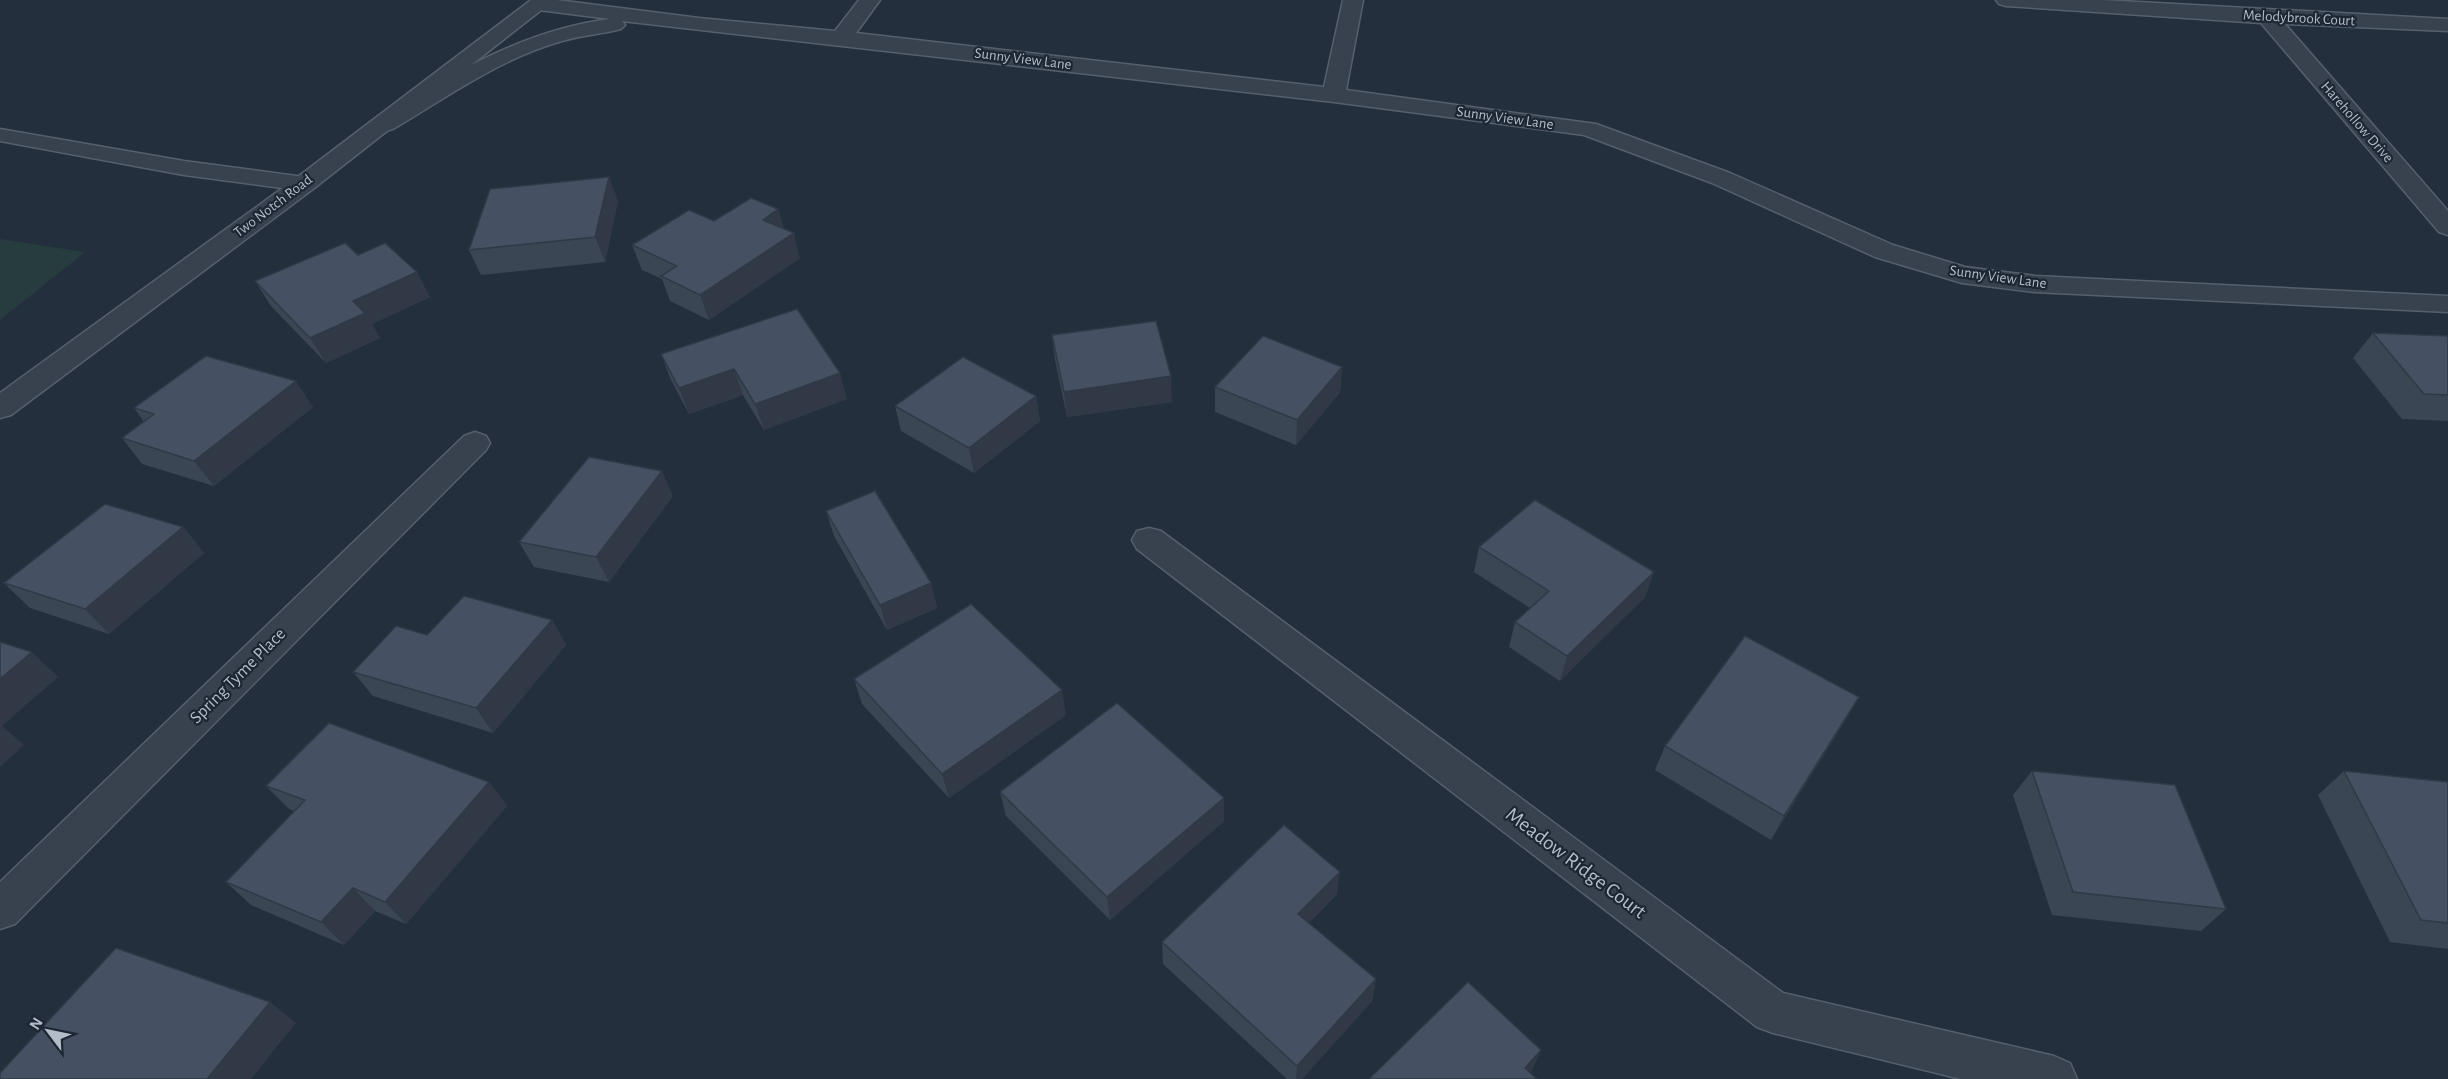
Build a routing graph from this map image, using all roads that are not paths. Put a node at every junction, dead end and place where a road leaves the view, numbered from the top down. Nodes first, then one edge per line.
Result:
1 (870, 0) edge
2 (1353, 0) edge
3 (2006, 0) edge
4 (539, 1) edge
5 (2267, 17) junction
6 (699, 24) junction
7 (2448, 25) edge
8 (841, 38) junction
9 (1334, 95) junction
10 (372, 131) junction
11 (0, 135) edge
12 (304, 184) junction
13 (2448, 227) edge
14 (2448, 304) edge
15 (0, 408) edge
16 (475, 443) dead end
17 (1149, 540) dead end
18 (0, 910) edge
19 (2054, 1079) edge

1 - 8 street
2 - 9 street
3 - 5 street, Melodybrook Court
4 - 6 street, Sunny View Lane
4 - 10 street, Two Notch Road
5 - 7 street, Melodybrook Court
5 - 13 street, Harehollow Drive
6 - 8 street, Sunny View Lane
6 - 10 street
8 - 9 street, Sunny View Lane
9 - 14 street, Sunny View Lane
10 - 12 street, Two Notch Road
11 - 12 lane
12 - 15 street, Two Notch Road
16 - 18 street, Spring Tyme Place
17 - 19 street, Meadow Ridge Court

